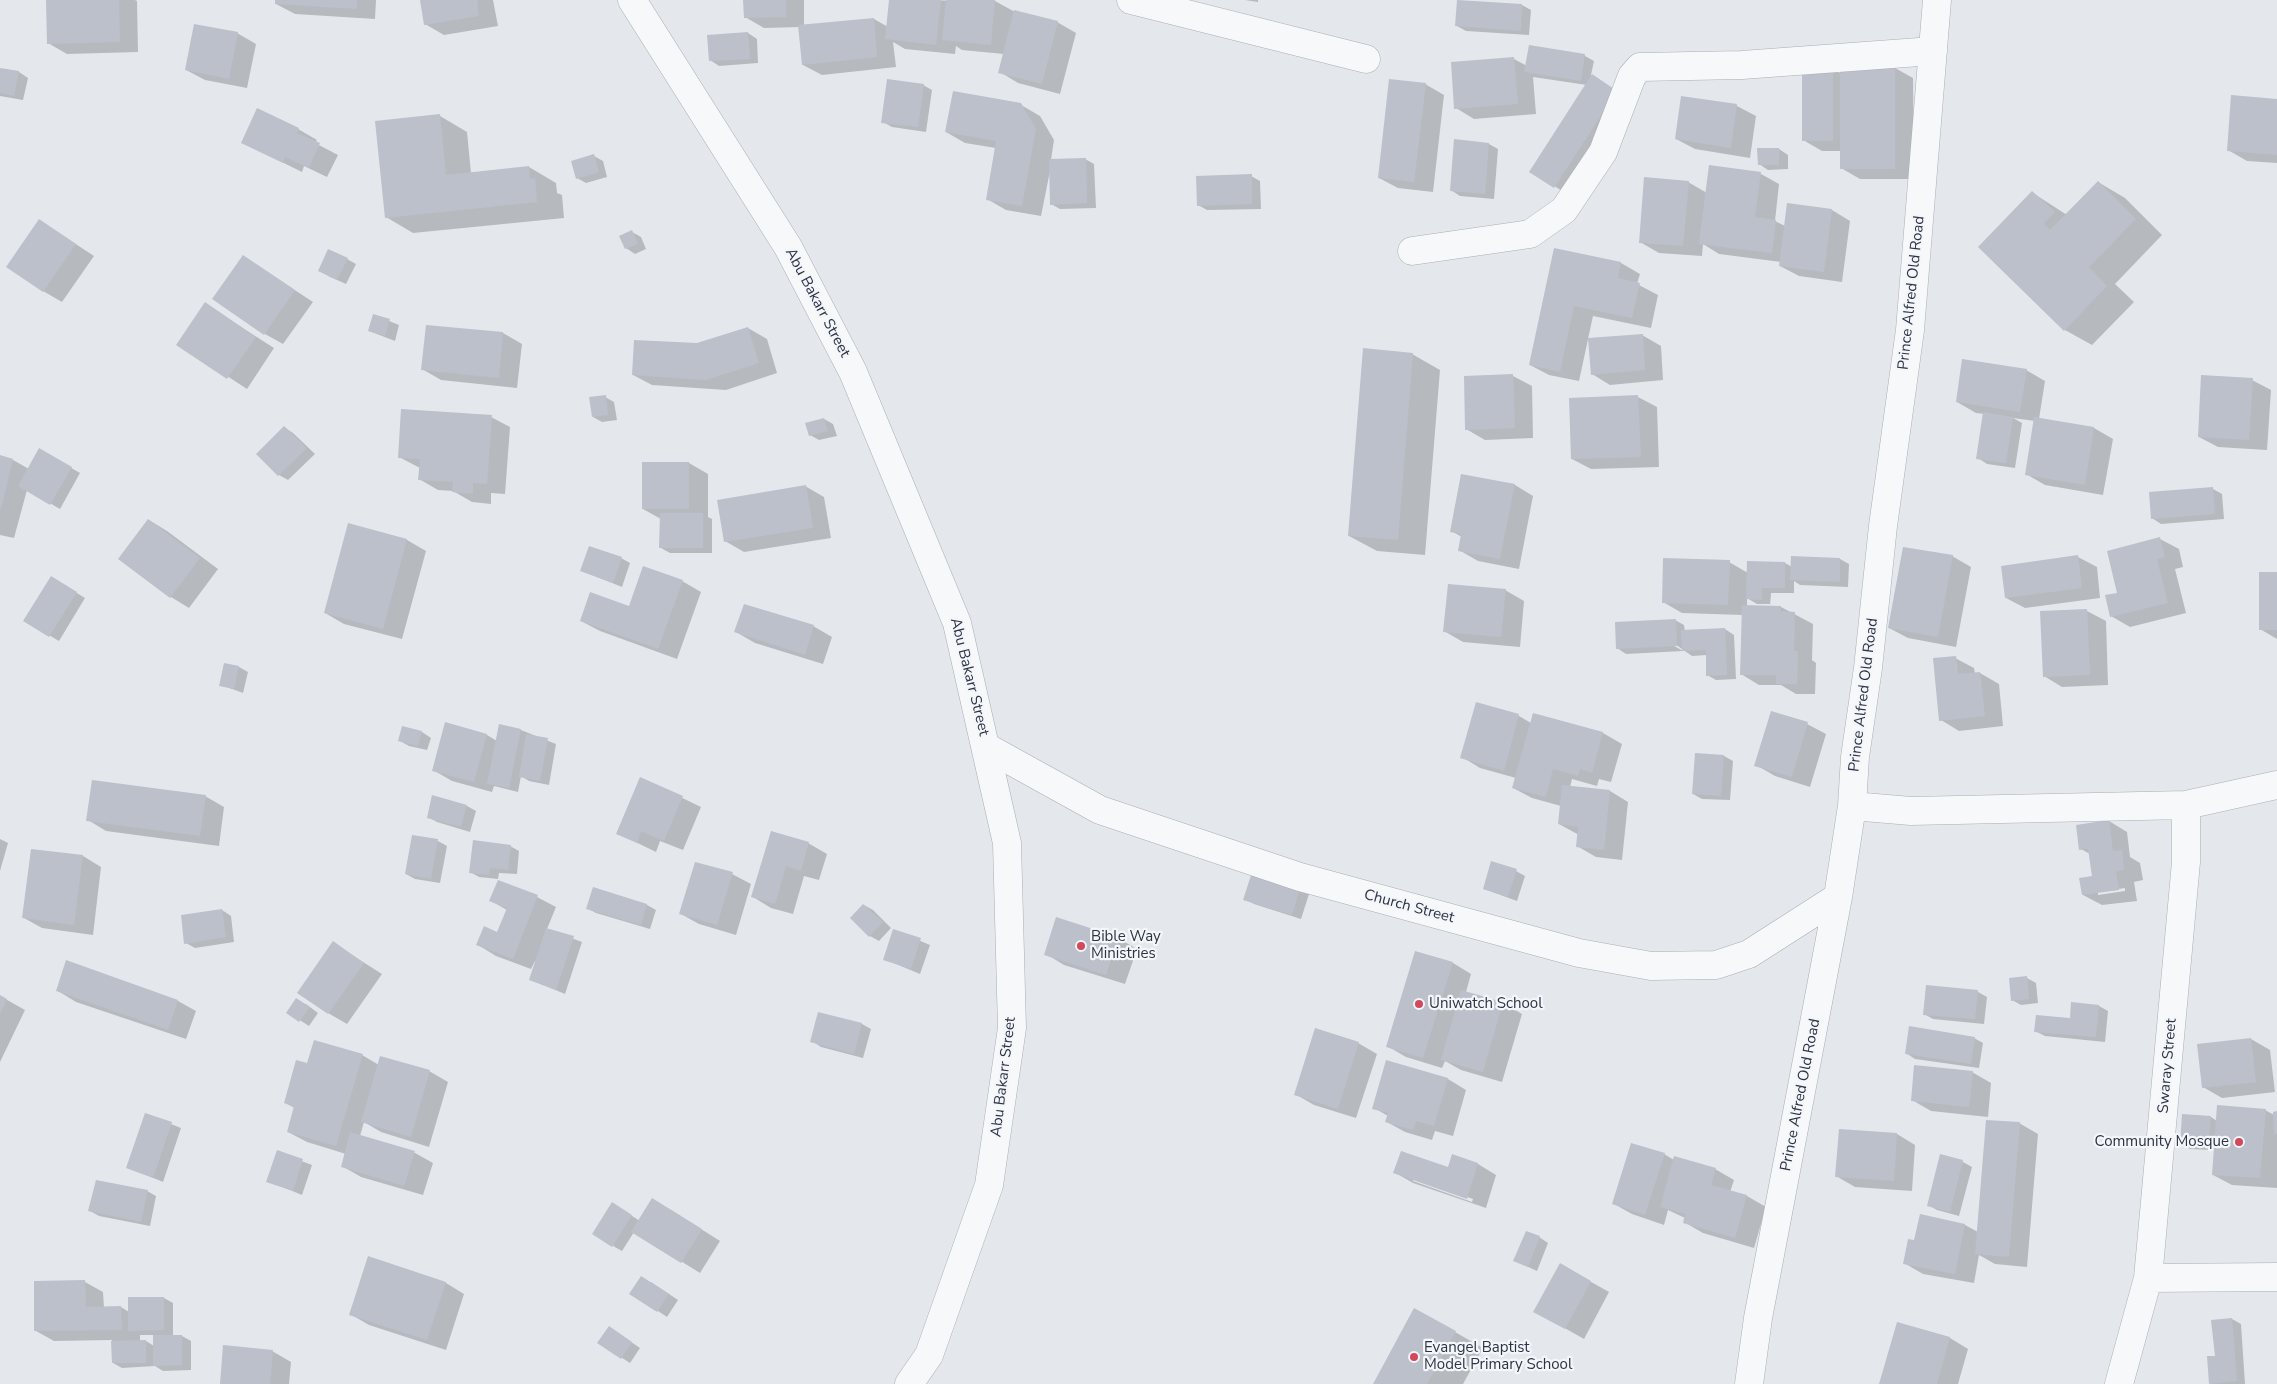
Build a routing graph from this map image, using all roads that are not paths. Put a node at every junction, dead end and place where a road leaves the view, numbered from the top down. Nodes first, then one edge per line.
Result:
1 (632, 0) edge
2 (1131, 0) edge
3 (1937, 0) edge
4 (1933, 51) junction
5 (1366, 59) dead end
6 (1412, 252) dead end
7 (986, 747) junction
8 (2277, 785) edge
9 (2186, 805) junction
10 (1852, 806) junction
11 (1838, 897) junction
12 (2277, 1277) edge
13 (2148, 1278) junction
14 (910, 1384) edge
15 (1749, 1384) edge
16 (2119, 1384) edge

1 - 7 street, Abu Bakarr Street
2 - 5 street
3 - 4 street, Prince Alfred Old Road
4 - 6 street
4 - 10 street, Prince Alfred Old Road
7 - 11 street, Church Street
7 - 14 street, Abu Bakarr Street
8 - 9 street
9 - 10 street
9 - 13 street, Swaray Street
10 - 11 street, Prince Alfred Old Road
11 - 15 street, Prince Alfred Old Road
12 - 13 street
13 - 16 street, Swaray Street

